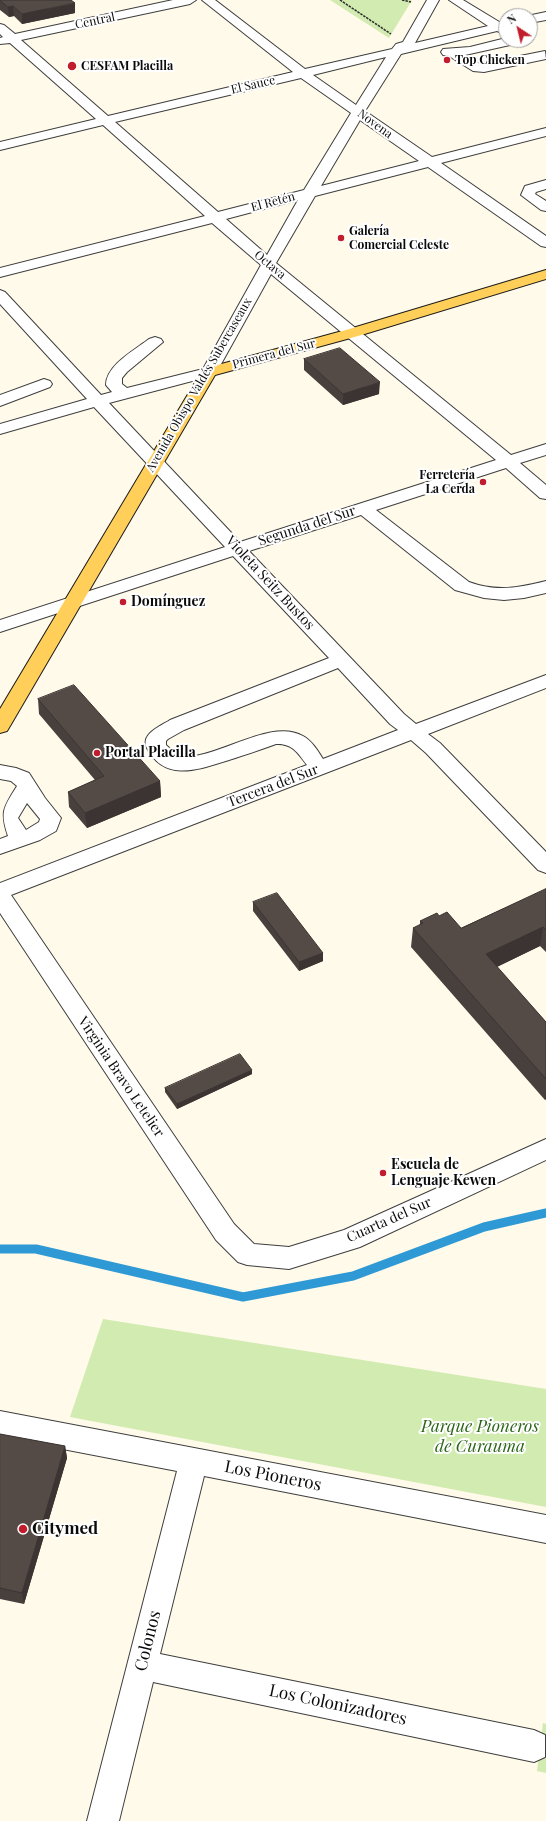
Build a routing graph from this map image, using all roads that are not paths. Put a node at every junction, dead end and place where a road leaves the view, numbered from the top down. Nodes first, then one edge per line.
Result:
1 (190, 0) edge
2 (208, 0) edge
3 (433, 0) edge
4 (455, 0) edge
5 (416, 1) edge
6 (498, 24) edge
7 (0, 28) edge
8 (498, 28) edge
9 (450, 38) junction
10 (6, 40) edge
11 (399, 45) junction
12 (421, 45) junction
13 (498, 46) edge
14 (485, 47) junction
15 (533, 48) edge
16 (452, 52) junction
17 (545, 55) edge
18 (302, 73) junction
19 (358, 112) junction
20 (104, 121) junction
21 (546, 132) edge
22 (0, 146) edge
23 (428, 162) junction
24 (546, 184) edge
25 (311, 193) junction
26 (546, 206) edge
27 (215, 218) junction
28 (543, 238) edge
29 (268, 264) junction
30 (0, 273) edge
31 (546, 274) edge
32 (0, 295) edge
33 (352, 333) junction
34 (155, 342) dead end
35 (209, 372) junction
36 (44, 384) dead end
37 (124, 394) junction
38 (98, 400) junction
39 (0, 401) edge
40 (1, 426) edge
41 (546, 448) edge
42 (508, 461) junction
43 (155, 463) junction
44 (546, 494) edge
45 (363, 508) junction
46 (237, 549) junction
47 (546, 587) edge
48 (72, 604) junction
49 (0, 626) edge
50 (342, 660) junction
51 (546, 681) edge
52 (0, 726) edge
53 (414, 732) junction
54 (319, 768) junction
55 (0, 772) edge
56 (27, 787) junction
57 (21, 839) junction
58 (0, 847) edge
59 (546, 865) edge
60 (0, 891) edge
61 (0, 896) edge
62 (546, 1149) edge
63 (247, 1254) joint
64 (0, 1424) edge
65 (194, 1461) junction
66 (546, 1529) edge
67 (142, 1665) junction
68 (534, 1746) dead end
69 (103, 1821) edge

1 - 10 street, Central
2 - 18 street, Novena
3 - 11 street, Avenida Obispo Valdés Subercaseaux
4 - 6 street
5 - 11 street, Avenida Obispo Valdés Subercaseaux
7 - 10 street, Octava
8 - 9 street, El Sauce
9 - 12 street, El Sauce
9 - 14 street
10 - 20 street, Octava
11 - 12 street, El Sauce
11 - 18 street, El Sauce
11 - 19 street, Avenida Obispo Valdés Subercaseaux
12 - 16 street
13 - 14 street
14 - 16 street
15 - 17 street
16 - 17 street
18 - 19 street, Novena
18 - 20 street, El Sauce
19 - 23 street, Novena
19 - 25 street, Avenida Obispo Valdés Subercaseaux
20 - 22 street, El Sauce
20 - 27 street, Octava
21 - 23 street, El Retén
23 - 25 street, El Retén
23 - 28 street, Novena
24 - 26 street
25 - 27 street, El Retén
25 - 29 street, Avenida Obispo Valdés Subercaseaux
27 - 29 street, Octava
27 - 30 street, El Retén
29 - 33 street, Octava
29 - 35 street, Avenida Obispo Valdés Subercaseaux
31 - 33 main road, Primera del Sur
32 - 38 street, Violeta Seitz Bustos
33 - 35 main road, Primera del Sur
33 - 42 street, Octava
34 - 37 street
35 - 37 street, Primera del Sur
35 - 43 main road, Avenida Obispo Valdés Subercaseaux
36 - 39 street
37 - 38 street, Primera del Sur
38 - 40 street, Primera del Sur
38 - 43 street, Violeta Seitz Bustos
41 - 42 street, Segunda del Sur
42 - 44 street, Octava
42 - 45 street, Segunda del Sur
43 - 46 street, Violeta Seitz Bustos
43 - 48 main road, Avenida Obispo Valdés Subercaseaux
45 - 46 street, Segunda del Sur
45 - 47 street
46 - 48 street, Segunda del Sur
46 - 50 street, Violeta Seitz Bustos
48 - 49 street, Segunda del Sur
48 - 52 main road, Avenida Obispo Valdés Subercaseaux
50 - 53 street, Violeta Seitz Bustos
50 - 54 street
51 - 53 street, Tercera del Sur
53 - 54 street, Tercera del Sur
53 - 59 street, Violeta Seitz Bustos
54 - 60 street, Tercera del Sur
55 - 56 street
56 - 57 street
56 - 57 street
57 - 58 street
61 - 63 street, Virginia Bravo Letelier
62 - 63 street, Cuarta del Sur
64 - 65 street, Los Pioneros
65 - 66 street, Los Pioneros
65 - 67 street, Colonos
67 - 68 street, Los Colonizadores
67 - 69 street, Colonos

